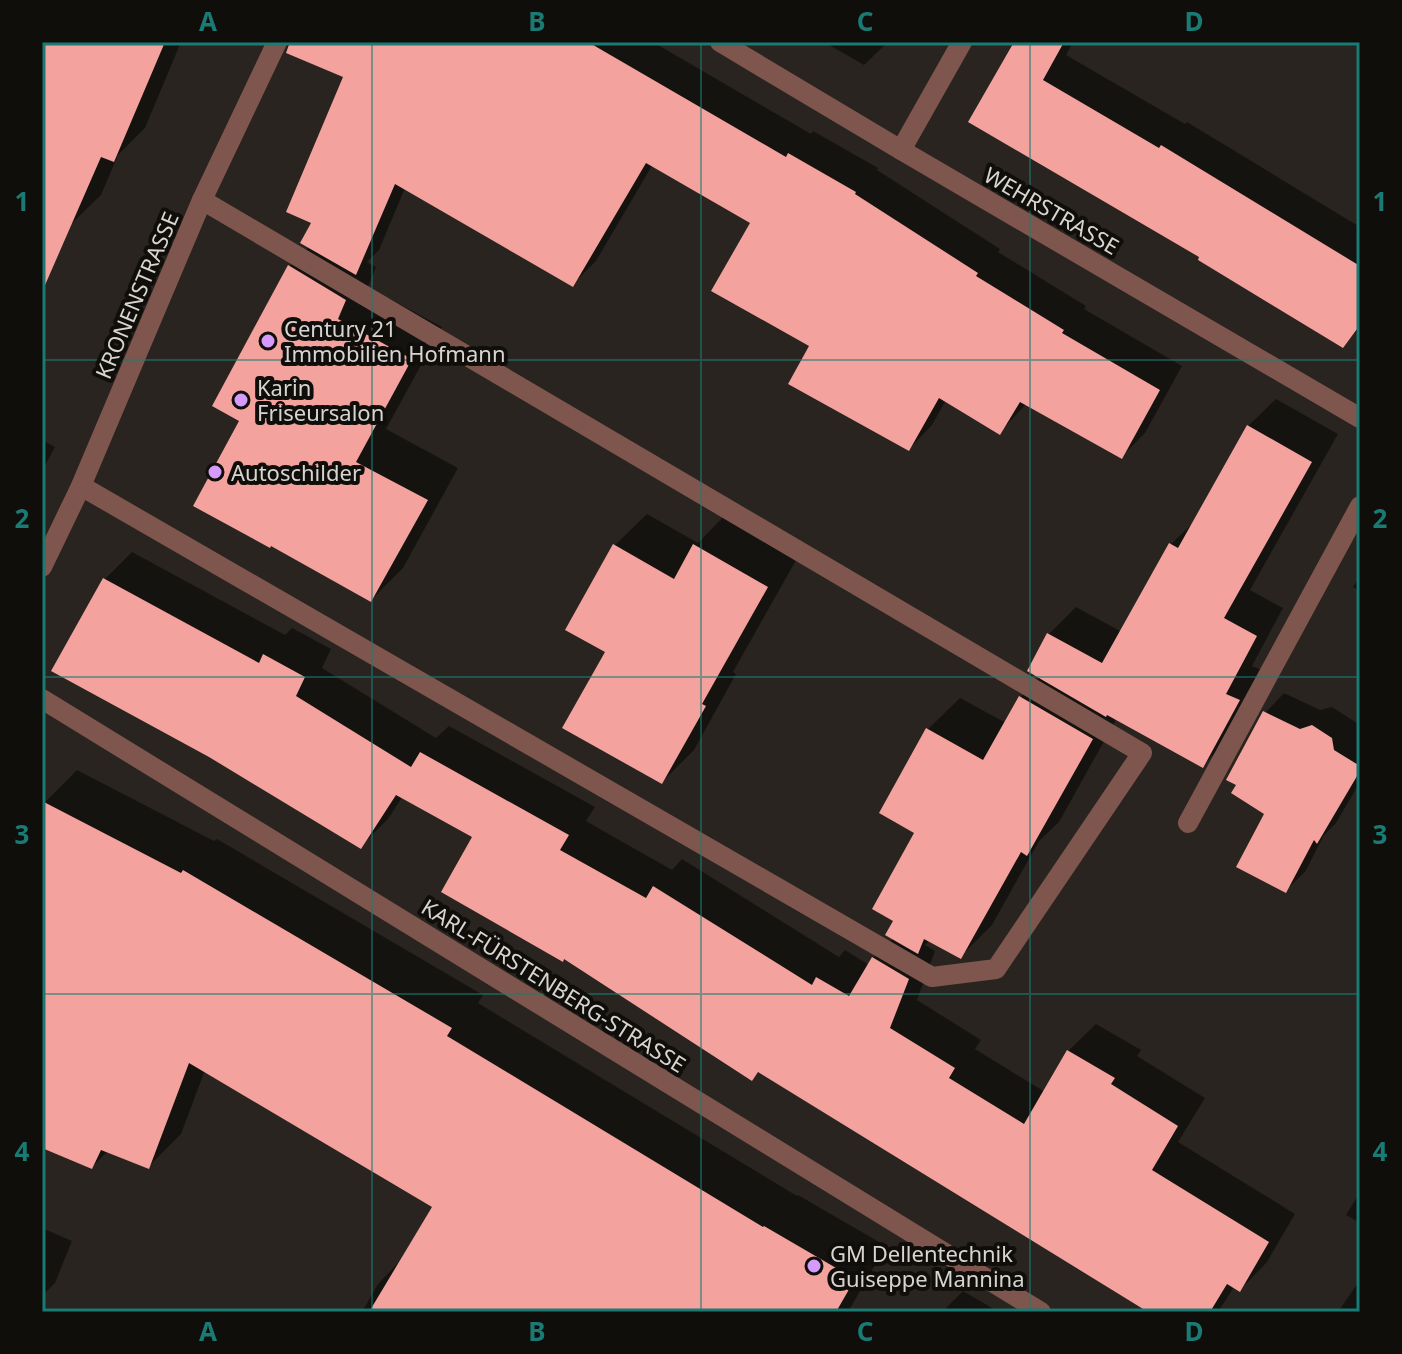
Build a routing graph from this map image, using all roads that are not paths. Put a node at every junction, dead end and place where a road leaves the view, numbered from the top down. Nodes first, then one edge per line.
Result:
1 (277, 42) edge
2 (720, 42) edge
3 (962, 42) edge
4 (901, 150) junction
5 (202, 200) junction
6 (1358, 412) edge
7 (81, 486) junction
8 (1360, 506) edge
9 (42, 567) edge
10 (42, 699) edge
11 (1188, 823) dead end
12 (1041, 1312) edge

1 - 5 street, KRONENSTRASSE
2 - 4 street, WEHRSTRASSE
3 - 4 street
4 - 6 street, WEHRSTRASSE
5 - 7 street, KRONENSTRASSE
5 - 7 street
7 - 9 street, KRONENSTRASSE
8 - 11 street
10 - 12 street, KARL-FÜRSTENBERG-STRASSE

